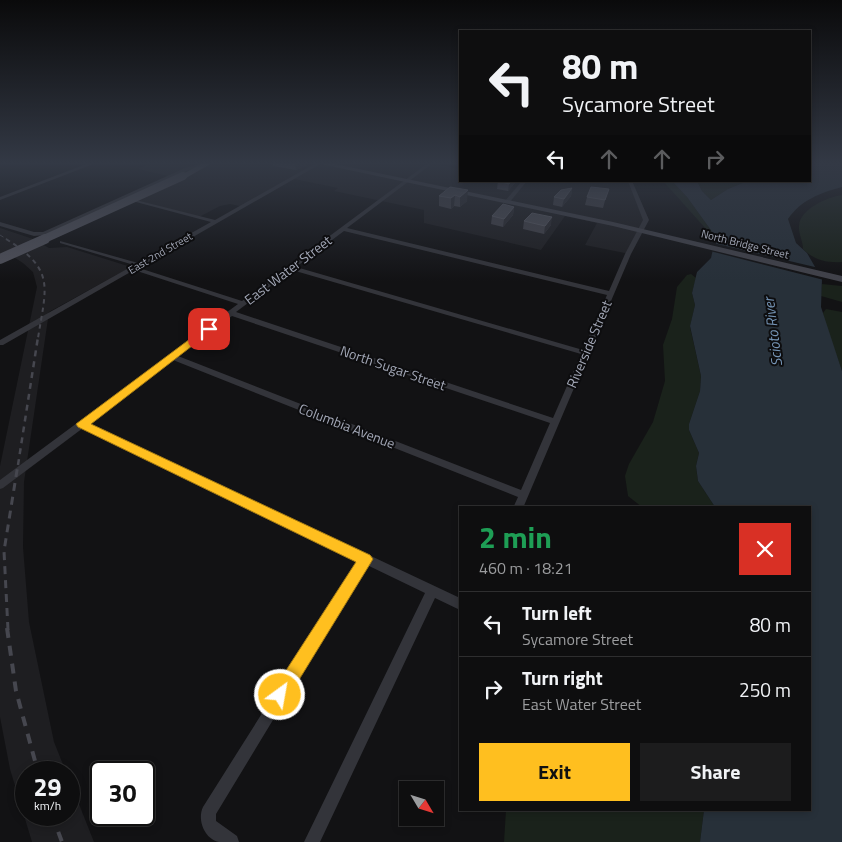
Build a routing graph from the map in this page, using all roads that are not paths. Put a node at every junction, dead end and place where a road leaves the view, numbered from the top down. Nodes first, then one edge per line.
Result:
1 (111, 202) edge
2 (124, 202) edge
3 (143, 202) edge
4 (251, 202) edge
5 (380, 202) edge
6 (508, 202) edge
7 (639, 202) edge
8 (216, 222) junction
9 (0, 224) edge
10 (344, 229) junction
11 (640, 230) junction
12 (62, 242) dead end
13 (0, 259) edge
14 (137, 266) junction
15 (291, 268) junction
16 (842, 279) edge
17 (611, 294) junction
18 (243, 303) junction
19 (232, 312) junction
20 (0, 343) edge
21 (586, 353) junction
22 (172, 357) junction
23 (556, 422) junction
24 (82, 424) junction
25 (0, 485) edge
26 (523, 495) junction
27 (519, 506) edge
28 (365, 559) junction
29 (432, 592) junction
30 (459, 604) edge
31 (231, 842) edge
32 (312, 842) edge

1 - 9 street
2 - 13 main road, bridge
3 - 8 street
4 - 8 street, East 2nd Street
5 - 10 street, East Water Street
6 - 11 main road, North Bridge Street
7 - 11 street, Riverside Street
8 - 14 street, East 2nd Street
10 - 15 street, East Water Street
10 - 17 street
11 - 16 main road, North Bridge Street
11 - 17 street, Riverside Street
12 - 14 street
14 - 18 street
14 - 20 street, East 2nd Street
15 - 18 street, East Water Street
15 - 21 street
17 - 21 street, Riverside Street
18 - 19 street, East Water Street
19 - 22 street, East Water Street
19 - 23 street, North Sugar Street
21 - 23 street, Riverside Street
22 - 24 street, East Water Street
22 - 26 street, Columbia Avenue
23 - 26 street, Riverside Street
24 - 25 street, East Water Street
24 - 28 street
26 - 27 street, Riverside Street
28 - 29 street
28 - 31 street
29 - 30 street
29 - 32 street

